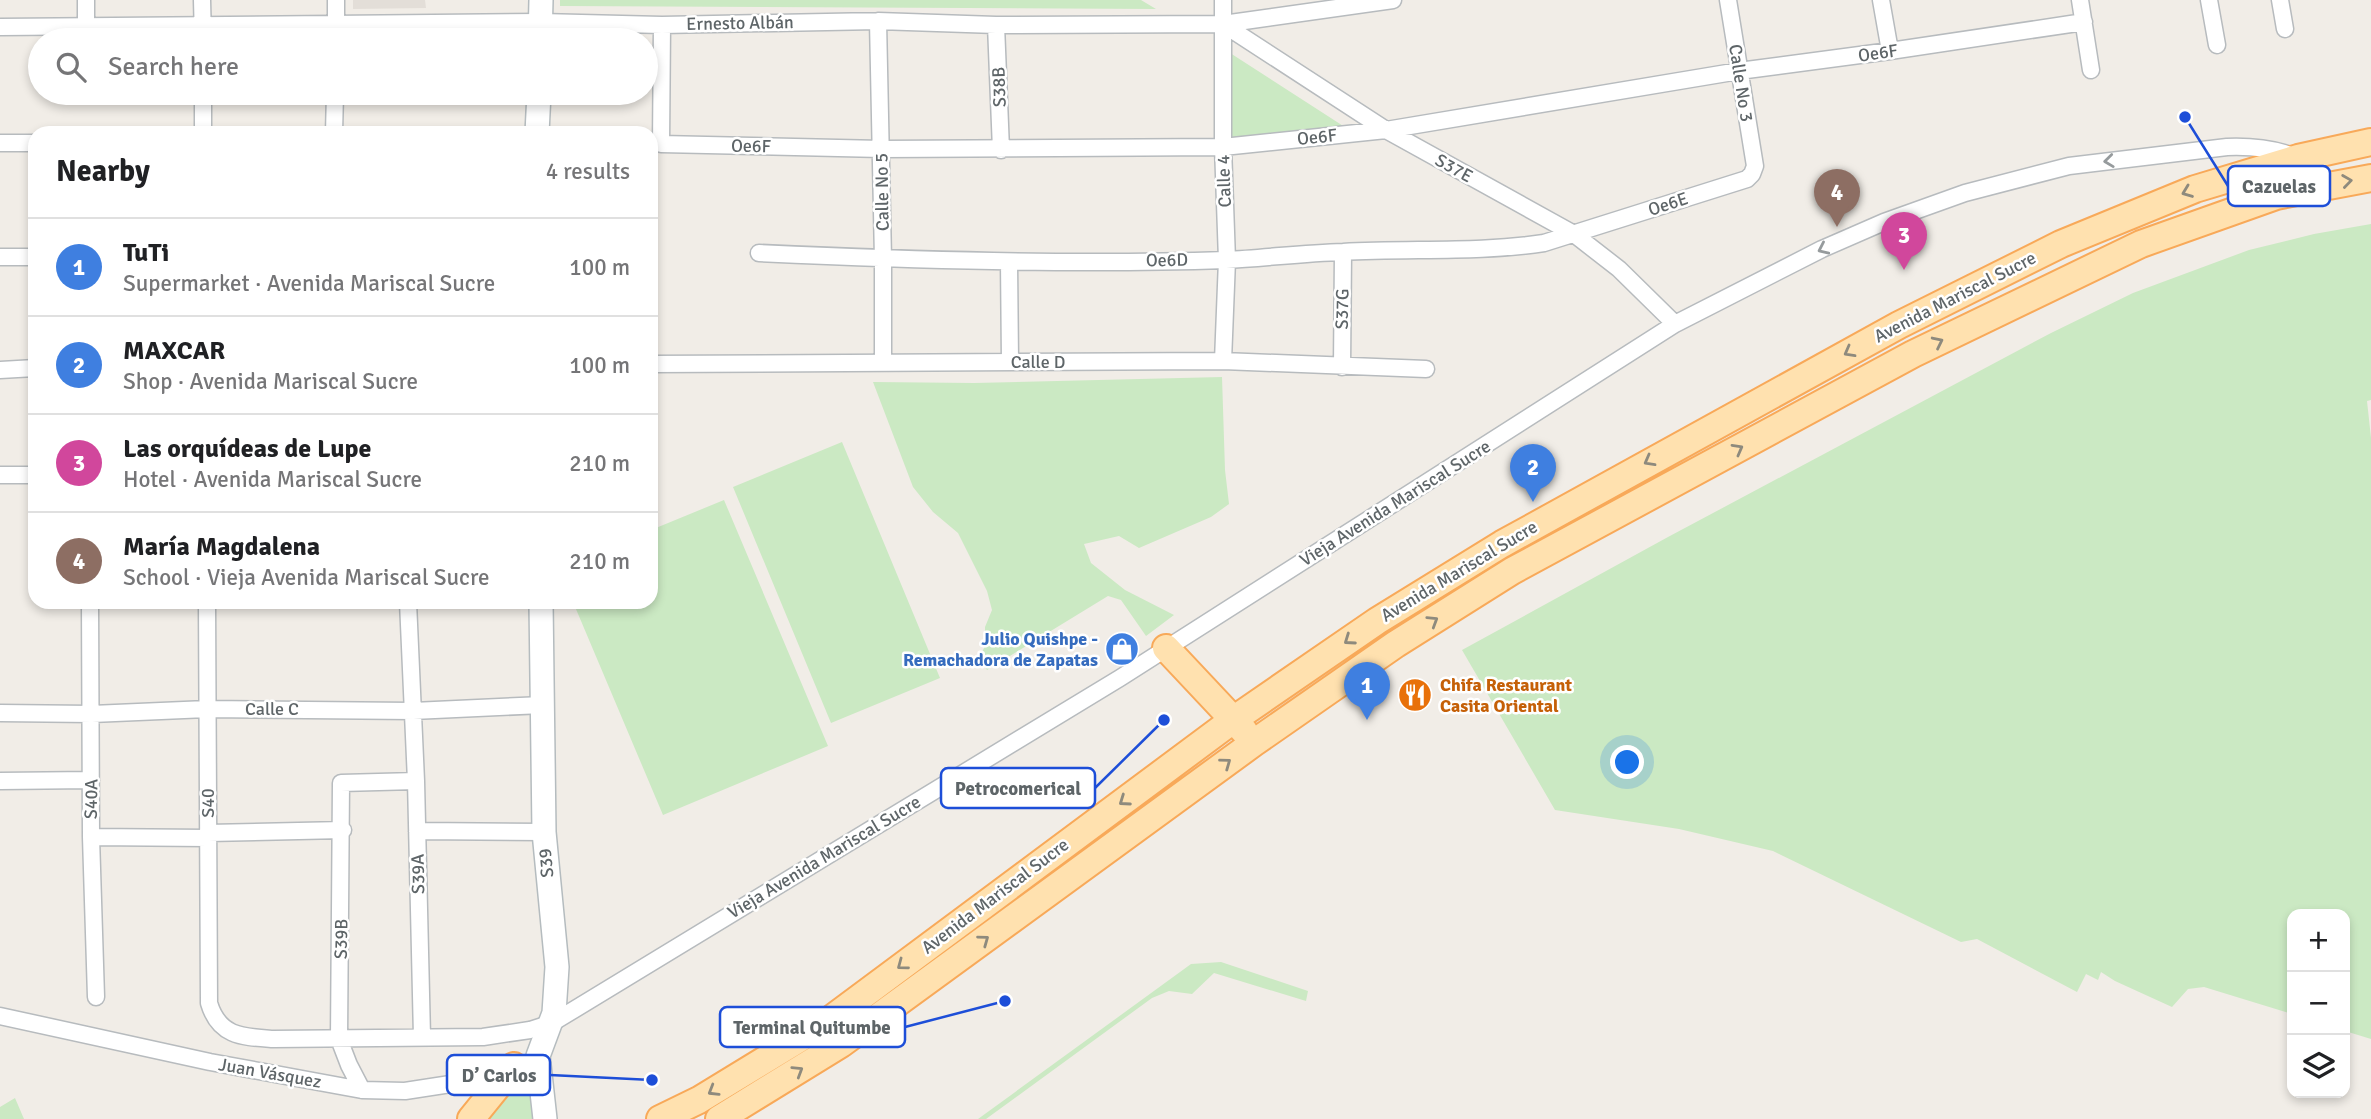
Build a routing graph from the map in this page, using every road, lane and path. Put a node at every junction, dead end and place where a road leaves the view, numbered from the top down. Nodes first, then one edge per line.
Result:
1 (86, 0) edge
2 (202, 0) edge
3 (336, 0) edge
4 (1223, 0) edge
5 (1393, 0) edge
6 (1728, 0) edge
7 (1881, 0) edge
8 (2080, 0) edge
9 (2209, 0) edge
10 (2280, 0) edge
11 (541, 21) edge
12 (878, 21) junction
13 (2084, 22) junction
14 (1223, 24) junction
15 (662, 25) junction
16 (996, 25) junction
17 (0, 27) edge
18 (86, 27) junction
19 (106, 28) edge
20 (203, 28) edge
21 (336, 28) edge
22 (411, 28) edge
23 (2285, 29) dead end
24 (2217, 45) dead end
25 (1890, 51) junction
26 (2091, 70) dead end
27 (1739, 71) junction
28 (203, 105) edge
29 (335, 105) edge
30 (538, 105) edge
31 (203, 126) edge
32 (334, 126) edge
33 (537, 126) edge
34 (1387, 130) junction
35 (2371, 142) edge
36 (0, 143) edge
37 (28, 143) edge
38 (1223, 147) junction
39 (882, 149) junction
40 (1001, 150) junction
41 (2298, 158) junction
42 (1755, 166) joint
43 (2371, 178) edge
44 (1574, 234) junction
45 (1343, 251) junction
46 (759, 253) dead end
47 (0, 257) edge
48 (28, 257) edge
49 (883, 259) junction
50 (1227, 260) junction
51 (1009, 262) junction
52 (1675, 324) junction
53 (1223, 361) junction
54 (883, 362) junction
55 (1010, 362) junction
56 (658, 365) edge
57 (1342, 367) junction
58 (28, 368) edge
59 (1426, 369) dead end
60 (0, 370) edge
61 (0, 475) edge
62 (28, 475) edge
63 (90, 609) edge
64 (206, 609) edge
65 (408, 609) edge
66 (541, 609) edge
67 (1166, 648) junction
68 (544, 705) junction
69 (207, 709) junction
70 (413, 711) junction
71 (0, 713) edge
72 (92, 714) junction
73 (1233, 720) junction
74 (1255, 742) junction
75 (91, 779) junction
76 (0, 781) edge
77 (416, 781) junction
78 (342, 830) junction
79 (417, 831) junction
80 (544, 832) junction
81 (208, 836) junction
82 (91, 837) junction
83 (1059, 848) junction
84 (1076, 873) junction
85 (96, 997) dead end
86 (209, 1003) joint
87 (0, 1016) edge
88 (552, 1023) junction
89 (422, 1037) junction
90 (339, 1039) junction
91 (538, 1056) junction
92 (514, 1066) junction
93 (362, 1090) junction
94 (471, 1119) edge
95 (545, 1119) edge
96 (660, 1119) edge
97 (719, 1119) edge

1 - 18 street
2 - 20 street
3 - 21 street
4 - 14 street, Calle 4
5 - 14 street, Ernesto Albán
6 - 27 street, Calle No 3
7 - 25 street
8 - 13 street
9 - 24 street
10 - 23 street
11 - 15 street, Ernesto Albán
11 - 22 street, Ernesto Albán
12 - 15 street, Ernesto Albán
12 - 16 street, Ernesto Albán
12 - 39 street, Calle No 5
13 - 25 street, Oe6F
13 - 26 street
14 - 16 street, Ernesto Albán
14 - 34 street, S37E
14 - 38 street, Calle 4
15 - 39 street, Oe6F
16 - 40 street, S38B
17 - 18 street, Ernesto Albán
18 - 19 street, Ernesto Albán
25 - 27 street, Oe6F
27 - 34 street, Oe6F
27 - 42 street, Calle No 3
28 - 31 street
29 - 32 street
30 - 33 street
34 - 38 street, Oe6F
34 - 44 street, S37E
35 - 41 main road, Avenida Mariscal Sucre
36 - 37 street
38 - 40 street, Oe6F
38 - 50 street, Calle 4
39 - 40 street, Oe6F
39 - 49 street, Calle No 5
41 -> 52 street, Vieja Avenida Mariscal Sucre
41 -> 73 main road, Avenida Mariscal Sucre
42 - 44 street, Oe6E
74 -> 43 main road, Avenida Mariscal Sucre
44 - 45 street, Oe6D
44 - 52 street, S37E
45 - 50 street, Oe6D
45 - 57 street, S37G
46 - 49 street, Oe6D
47 - 48 street
49 - 51 street, Oe6D
49 - 54 street, Calle No 5
50 - 51 street, Oe6D
50 - 53 street, Calle 4
51 - 55 street
52 - 67 street, Vieja Avenida Mariscal Sucre
53 - 55 street, Calle D
53 - 57 street, Calle D
54 - 55 street, Calle D
54 - 56 street, Calle D
57 - 59 street, Calle D
58 - 60 street
61 - 62 street
63 - 72 street, S40A
64 - 69 street, S40
65 - 70 street, S39A
66 - 68 street, S39
67 - 73 main road
67 - 88 street, Vieja Avenida Mariscal Sucre
68 - 70 street, Calle C
68 - 80 street, S39
69 - 70 street, Calle C
69 - 72 street, Calle C
69 - 81 street, S40
70 - 77 street, S39A
71 - 72 street, Calle C
72 - 75 street, S40A
73 - 74 main road
73 -> 83 main road, Avenida Mariscal Sucre
84 -> 74 main road, Avenida Mariscal Sucre
75 - 76 street
75 - 82 street, S40A
77 - 78 street, S39B
77 - 79 street, S39A
78 - 81 street
78 - 90 street, S39B
79 - 80 street
79 - 89 street, S39A
80 - 88 street, S39
81 - 82 street
81 - 86 street, S40
82 - 85 street, S40A
83 - 84 main road
83 -> 96 main road, Avenida Mariscal Sucre
97 -> 84 main road, Avenida Mariscal Sucre
86 - 90 street, Juan Vásquez
87 - 93 street, Juan Vásquez
88 - 89 street, Juan Vásquez
88 - 91 street, S39
89 - 90 street, Juan Vásquez
90 - 93 street, S39B
91 - 92 street, Juan Vásquez
91 - 95 street, S39
92 - 93 street, Juan Vásquez
92 - 94 main road

